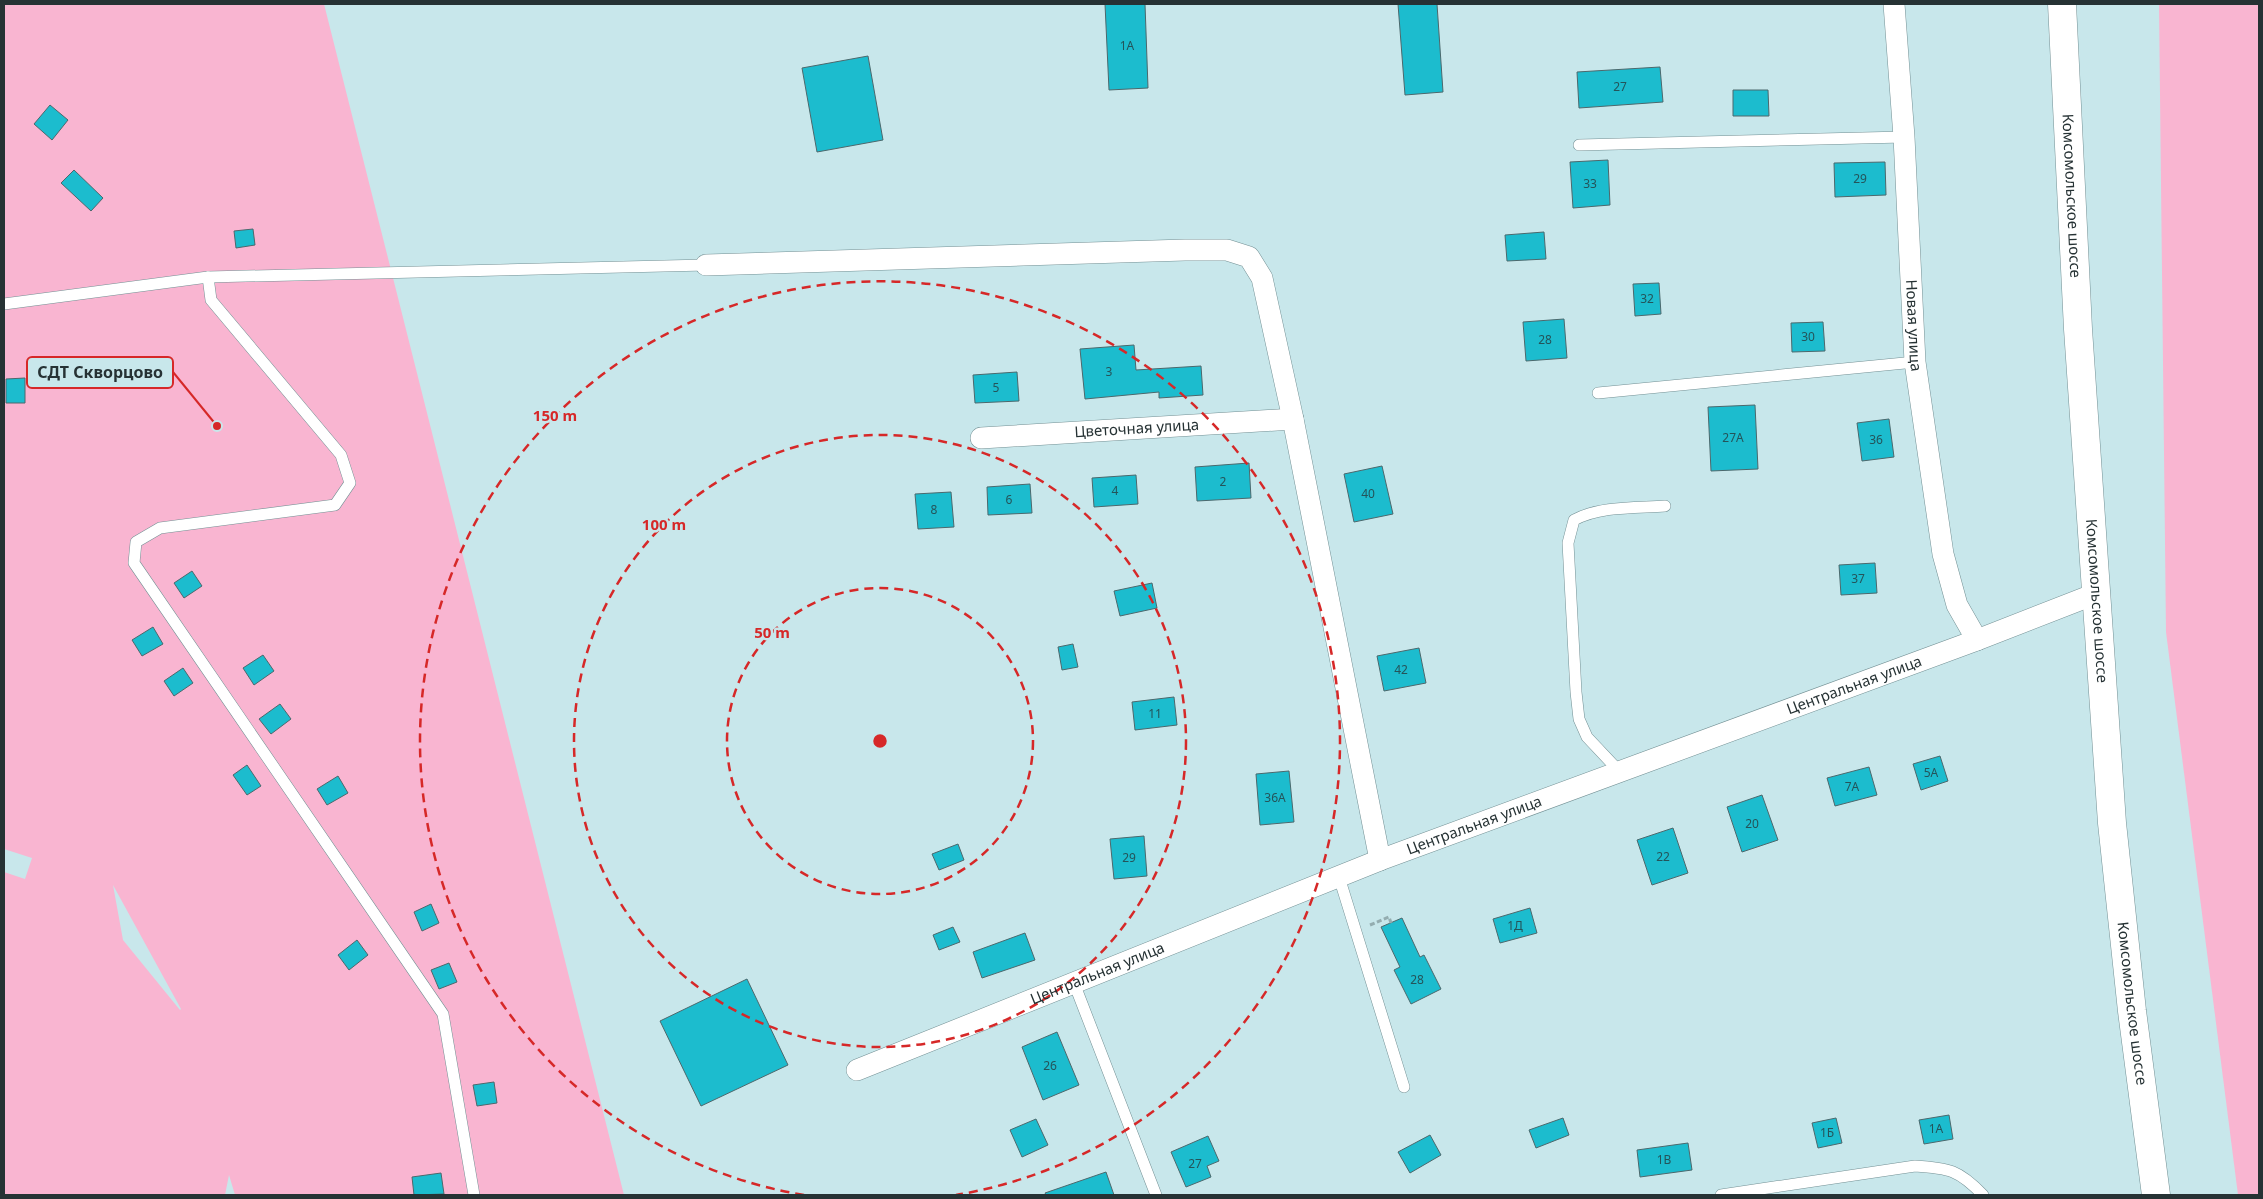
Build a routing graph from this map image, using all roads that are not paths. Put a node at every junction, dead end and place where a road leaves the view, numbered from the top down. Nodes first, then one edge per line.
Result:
1 (1894, 4) edge
2 (2062, 4) edge
3 (1904, 137) junction
4 (1579, 145) dead end
5 (706, 265) joint
6 (208, 277) junction
7 (4, 306) edge
8 (1915, 362) junction
9 (1598, 393) dead end
10 (1293, 419) junction
11 (982, 438) dead end
12 (1665, 506) dead end
13 (2095, 594) junction
14 (1977, 640) junction
15 (1619, 772) junction
16 (1380, 860) junction
17 (1339, 877) junction
18 (1074, 983) junction
19 (857, 1070) dead end
20 (1404, 1087) dead end
21 (474, 1195) edge
22 (1156, 1195) edge
23 (1721, 1195) edge
24 (1983, 1195) edge
25 (2156, 1195) edge

1 - 3 street, Новая улица
2 - 13 highway, Комсомольское шоссе
3 - 4 lane
3 - 8 street, Новая улица
5 - 6 lane
5 - 10 street
6 - 7 lane
6 - 21 lane
8 - 9 lane
8 - 14 street, Новая улица
10 - 11 street, Цветочная улица
10 - 16 street
12 - 15 lane
13 - 14 street, Центральная улица
13 - 25 highway, Комсомольское шоссе
14 - 15 street, Центральная улица
15 - 16 street, Центральная улица
16 - 17 street, Центральная улица
17 - 18 street, Центральная улица
17 - 20 lane
18 - 19 street, Центральная улица
18 - 22 lane
23 - 24 lane

